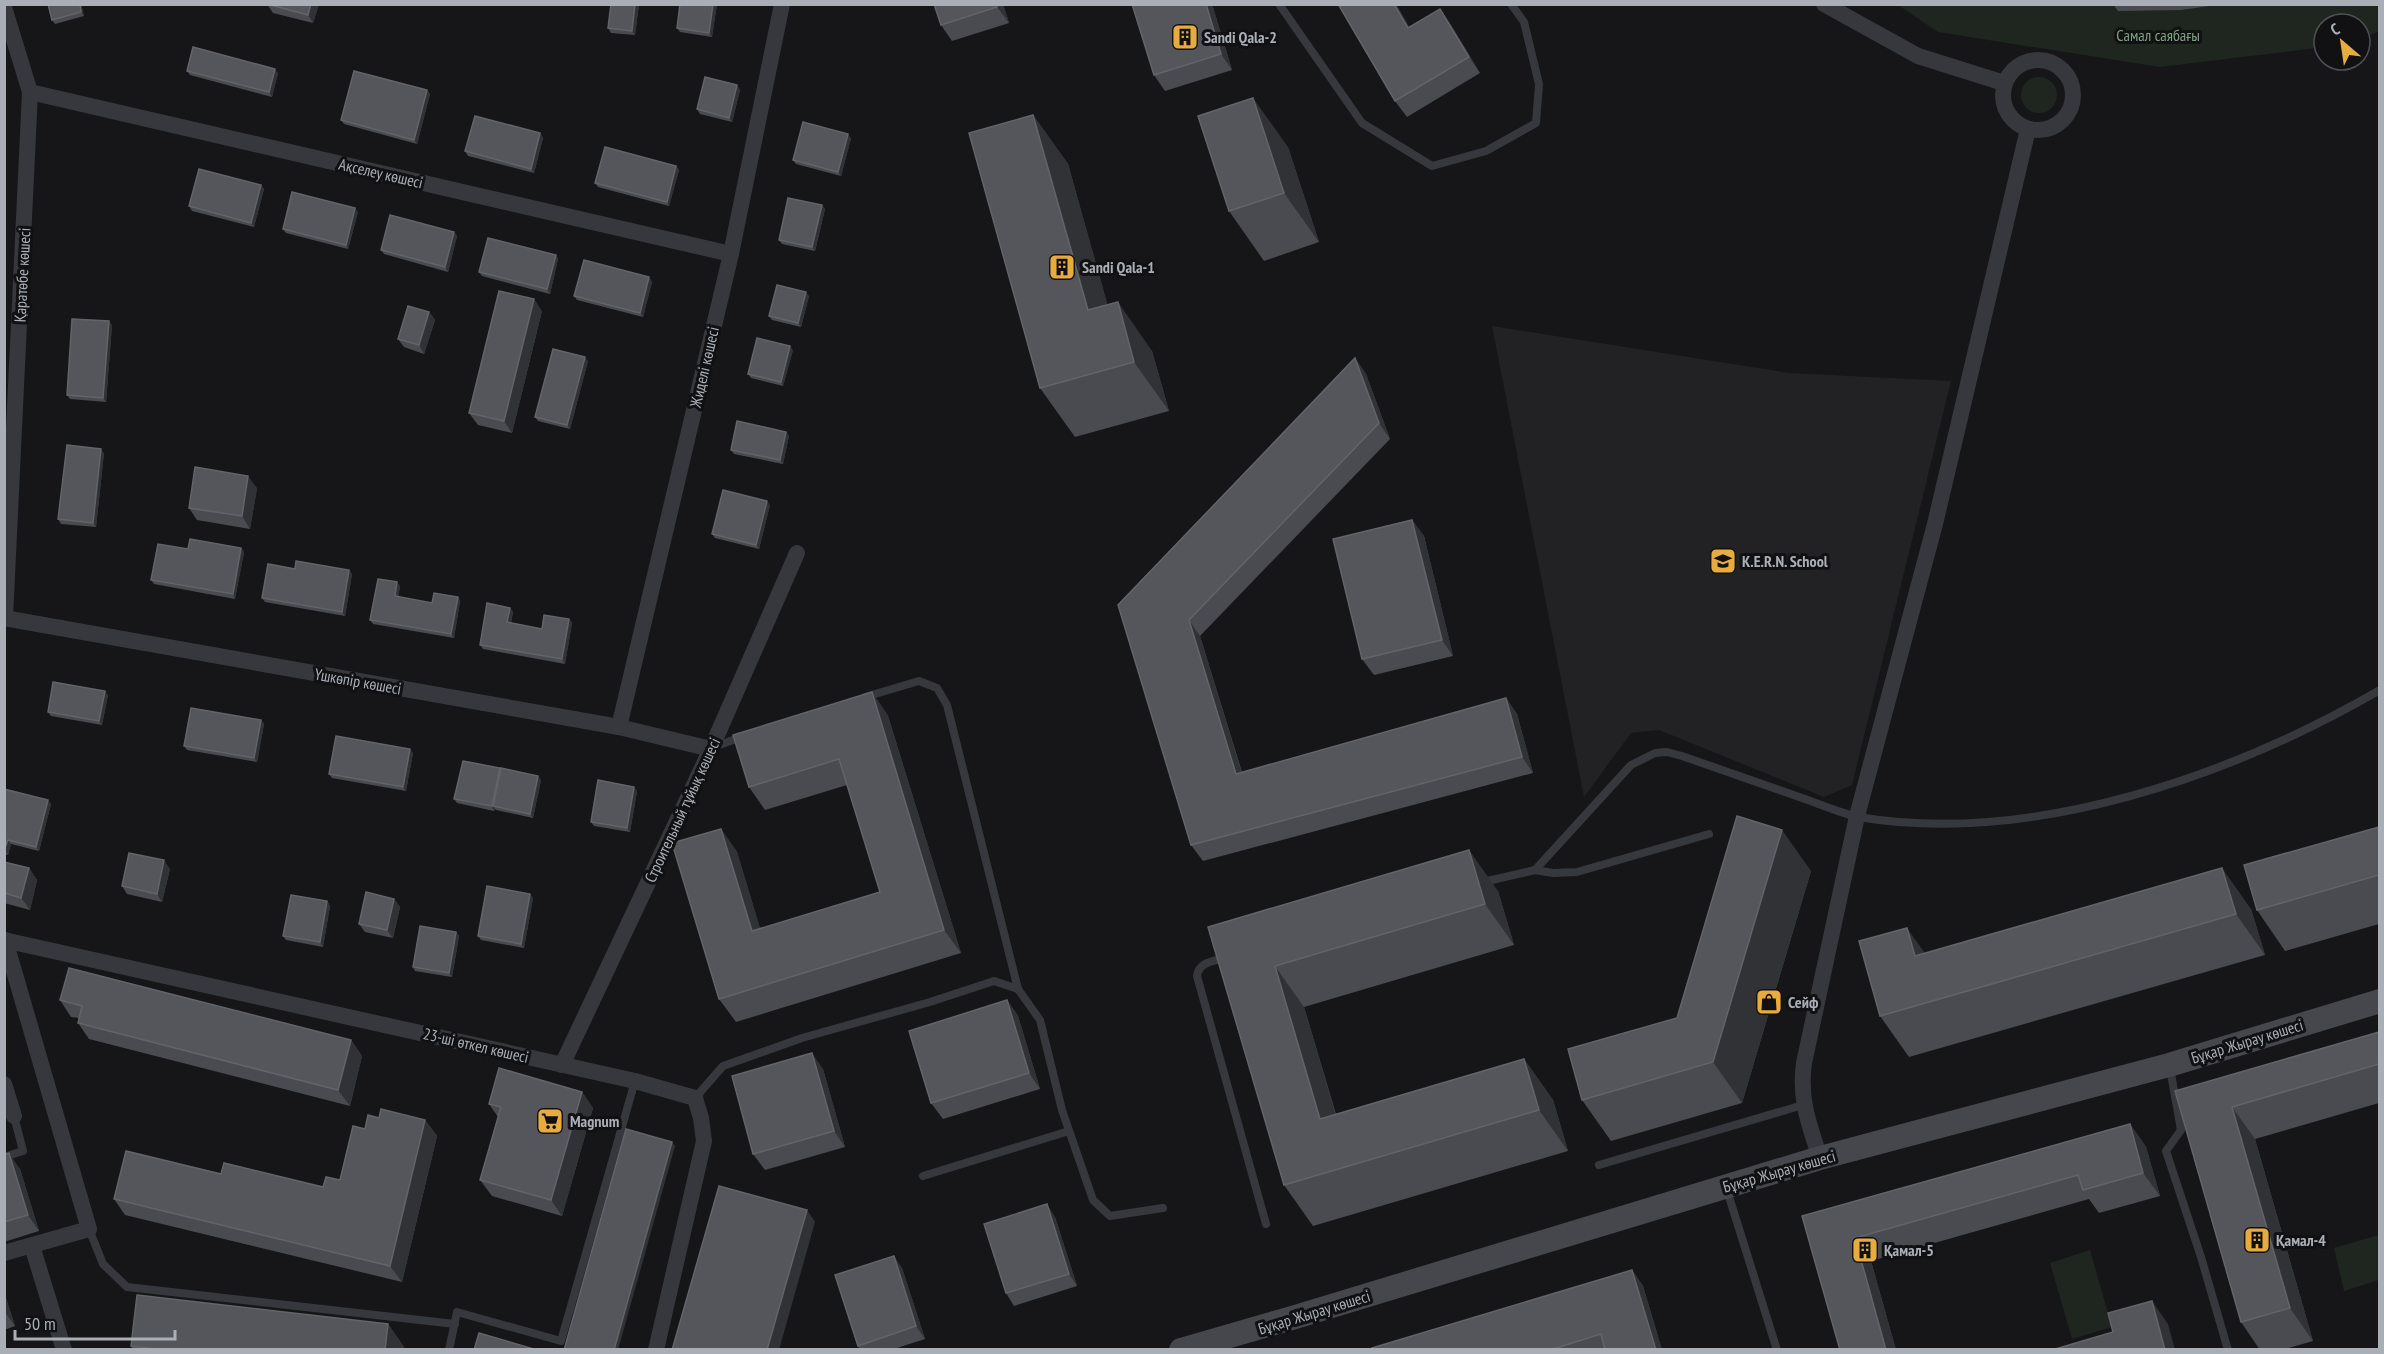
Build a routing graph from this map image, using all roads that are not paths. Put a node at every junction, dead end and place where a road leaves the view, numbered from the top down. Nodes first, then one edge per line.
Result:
1 (782, 4) edge
2 (1279, 4) edge
3 (1511, 4) edge
4 (1824, 4) edge
5 (4, 7) edge
6 (2004, 83) junction
7 (30, 92) junction
8 (2028, 129) junction
9 (731, 254) junction
10 (10, 421) edge
11 (797, 553) dead end
12 (5, 618) edge
13 (2379, 690) edge
14 (851, 702) edge
15 (619, 727) junction
16 (749, 734) edge
17 (711, 749) junction
18 (1857, 816) junction
19 (1709, 834) dead end
20 (1535, 870) junction
21 (1470, 885) edge
22 (5, 940) edge
23 (1239, 954) edge
24 (1018, 989) junction
25 (2379, 1000) edge
26 (562, 1065) junction
27 (2169, 1065) junction
28 (635, 1081) junction
29 (4, 1084) edge
30 (694, 1098) junction
31 (1803, 1105) junction
32 (14, 1116) joint
33 (1070, 1131) junction
34 (4, 1157) edge
35 (1820, 1158) junction
36 (1599, 1165) dead end
37 (923, 1176) dead end
38 (1726, 1186) junction
39 (1162, 1208) dead end
40 (1266, 1224) dead end
41 (89, 1228) junction
42 (32, 1246) junction
43 (4, 1253) edge
44 (454, 1324) junction
45 (64, 1350) edge
46 (448, 1350) edge
47 (656, 1350) edge
48 (1181, 1350) edge
49 (1777, 1350) edge
50 (2228, 1350) edge

1 - 9 street, Жиделі көшесі
2 - 3 lane
4 - 6 street
5 - 7 street, Қаратөбе көшесі
6 - 8 street
6 - 8 street
7 - 9 street, Ақселеу көшесі
7 - 10 street, Қаратөбе көшесі
8 - 18 street
9 - 15 street, Жиделі көшесі
10 - 12 street, Қаратөбе көшесі
11 - 17 street, Строительный тұйық көшесі
12 - 15 street, Үшкөпір көшесі
13 - 18 lane
14 - 24 lane
15 - 17 street, Үшкөпір көшесі
16 - 17 lane
17 - 26 street, Строительный тұйық көшесі
18 - 20 lane
18 - 31 street
19 - 20 lane
20 - 21 lane
22 - 26 street, 23-ші өткел көшесі
22 - 41 street
23 - 40 lane
24 - 30 lane
24 - 33 lane
25 - 27 street, Бұқар Жырау көшесі
26 - 28 street, 23-ші өткел көшесі
27 - 35 street, Бұқар Жырау көшесі
27 - 50 lane
28 - 30 street, 23-ші өткел көшесі
28 - 44 lane
29 - 32 street
30 - 47 street
31 - 35 street
31 - 36 lane
32 - 34 lane
33 - 37 lane
33 - 39 lane
35 - 38 street, Бұқар Жырау көшесі
38 - 48 street, Бұқар Жырау көшесі
38 - 49 lane
41 - 42 street
41 - 44 lane
42 - 43 street
42 - 45 street
44 - 46 lane

